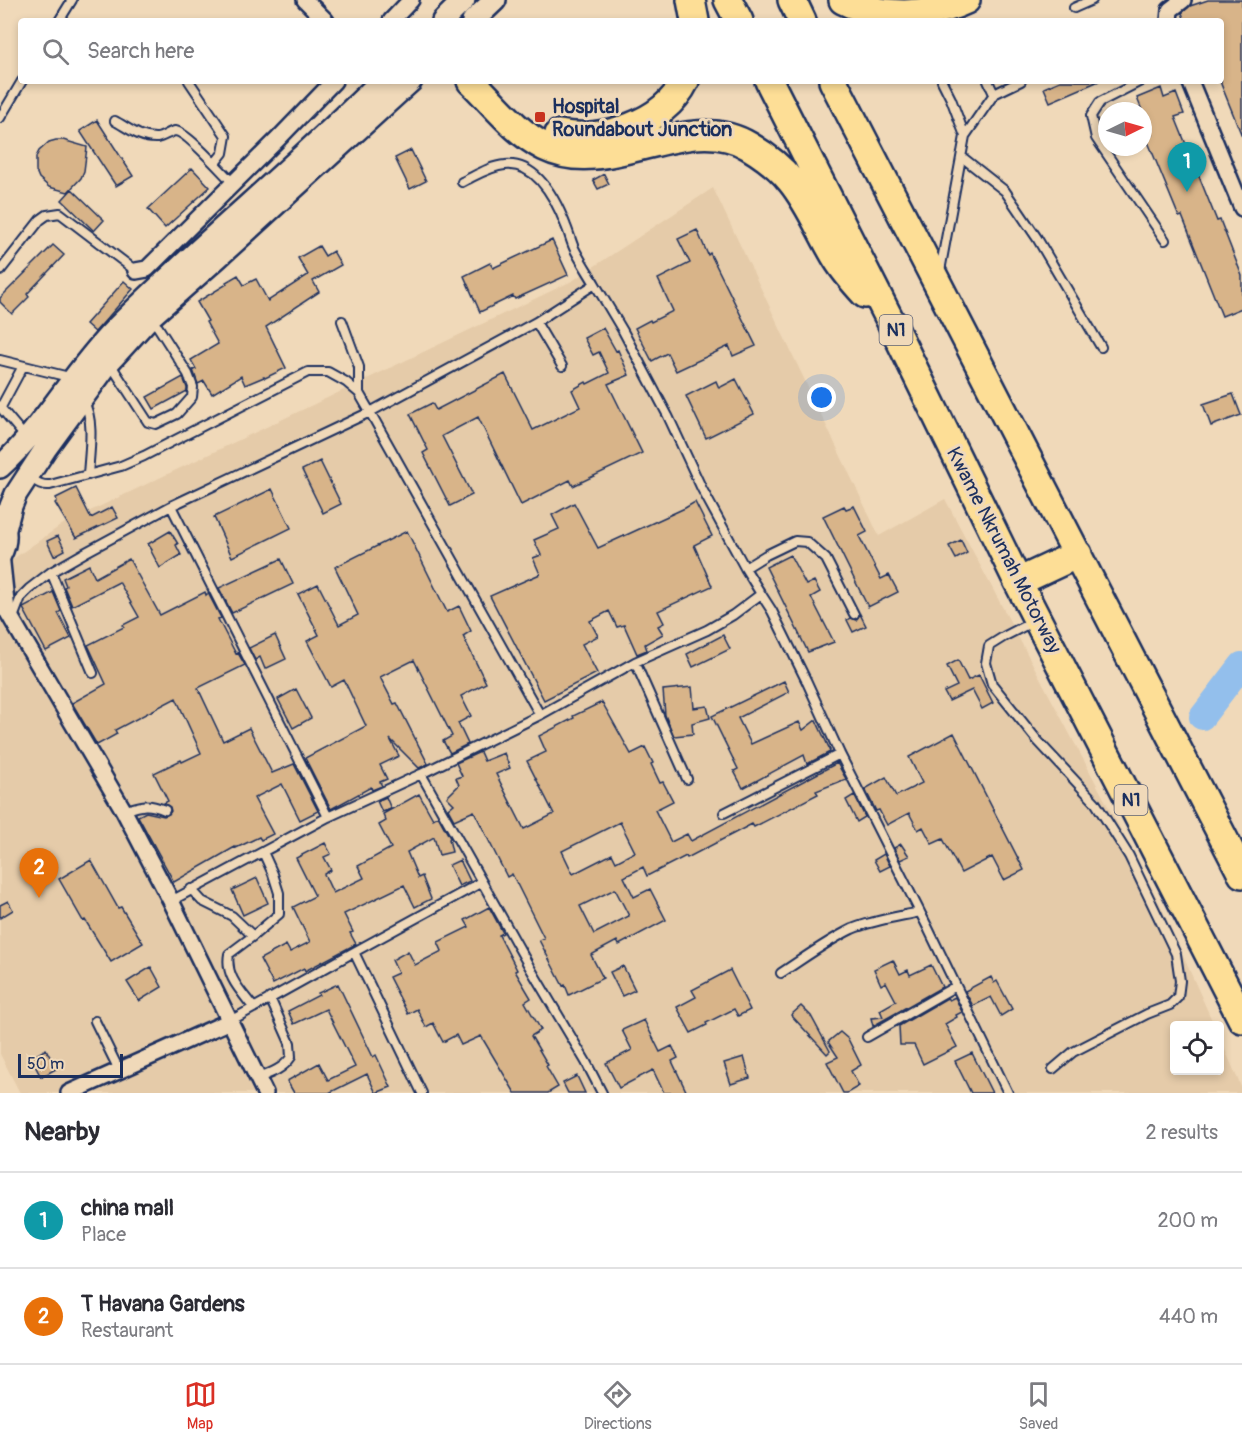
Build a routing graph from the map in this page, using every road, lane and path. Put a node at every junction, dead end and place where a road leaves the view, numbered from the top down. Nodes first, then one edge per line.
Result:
1 (72, 0) edge
2 (304, 0) edge
3 (411, 0) edge
4 (464, 0) edge
5 (495, 0) edge
6 (691, 0) edge
7 (728, 0) edge
8 (792, 0) edge
9 (966, 0) edge
10 (1092, 0) edge
11 (1183, 0) edge
12 (1074, 8) dead end
13 (863, 10) edge
14 (1168, 10) edge
15 (61, 18) edge
16 (323, 18) edge
17 (394, 18) edge
18 (446, 18) edge
19 (476, 18) edge
20 (694, 18) edge
21 (737, 18) edge
22 (801, 18) edge
23 (20, 84) edge
24 (191, 84) edge
25 (331, 84) edge
26 (378, 84) edge
27 (408, 84) edge
28 (474, 84) edge
29 (497, 84) edge
30 (683, 84) edge
31 (771, 84) edge
32 (835, 84) edge
33 (944, 84) edge
34 (989, 84) edge
35 (1015, 84) edge
36 (1134, 84) edge
37 (1191, 84) edge
38 (994, 94) junction
39 (0, 118) edge
40 (115, 121) dead end
41 (965, 136) junction
42 (962, 157) junction
43 (215, 164) junction
44 (462, 182) dead end
45 (233, 183) junction
46 (1242, 208) edge
47 (1165, 240) dead end
48 (173, 243) junction
49 (187, 260) junction
50 (0, 271) edge
51 (136, 271) joint
52 (595, 284) junction
53 (939, 284) junction
54 (149, 318) junction
55 (342, 321) dead end
56 (536, 322) junction
57 (891, 322) junction
58 (1101, 346) dead end
59 (0, 360) edge
60 (109, 362) junction
61 (23, 366) junction
62 (562, 366) dead end
63 (75, 375) junction
64 (359, 393) junction
65 (81, 399) junction
66 (0, 407) edge
67 (370, 412) junction
68 (25, 440) junction
69 (0, 467) edge
70 (27, 475) junction
71 (88, 475) junction
72 (171, 506) junction
73 (3, 523) edge
74 (1078, 554) junction
75 (0, 555) edge
76 (745, 568) junction
77 (51, 572) junction
78 (1018, 582) junction
79 (761, 594) junction
80 (6, 612) edge
81 (854, 614) dead end
82 (1038, 620) junction
83 (635, 662) junction
84 (93, 673) dead end
85 (540, 715) junction
86 (840, 754) junction
87 (421, 774) junction
88 (687, 778) dead end
89 (165, 810) dead end
90 (124, 811) junction
91 (724, 813) dead end
92 (328, 818) junction
93 (263, 852) junction
94 (1242, 874) edge
95 (482, 882) junction
96 (191, 889) junction
97 (171, 901) junction
98 (920, 912) junction
99 (253, 936) junction
100 (354, 952) junction
101 (781, 973) dead end
102 (956, 986) junction
103 (270, 998) junction
104 (252, 1007) junction
105 (1242, 1018) edge
106 (95, 1020) dead end
107 (230, 1021) junction
108 (867, 1037) dead end
109 (1053, 1069) dead end
110 (119, 1070) junction
111 (258, 1078) junction
112 (69, 1093) edge
113 (265, 1093) edge
114 (422, 1093) edge
115 (602, 1093) edge
116 (1008, 1093) edge

1 - 15 lane
2 - 16 street
3 - 17 street
4 - 18 main road
5 - 19 main road
6 - 20 highway
7 - 21 highway
8 - 22 highway
9 - 13 highway
10 - 12 lane
11 - 14 street
23 - 39 lane
24 - 43 lane
25 - 45 street
26 - 49 main road
27 - 54 main road
28 - 57 highway
29 - 30 highway
31 - 57 highway, Kwame Nkrumah Motorway / N1
32 - 53 highway
33 - 41 lane
34 - 38 lane
35 - 38 lane
36 - 47 lane
37 - 46 street
38 - 41 lane
40 - 43 lane
41 - 42 lane
42 - 53 lane
42 - 58 lane
43 - 45 lane
44 - 52 lane
45 - 48 street
48 - 49 street
48 - 51 street
49 - 63 main road
50 - 51 lane
52 - 56 lane
52 - 76 lane
53 - 74 highway
54 - 60 main road
54 - 60 lane
55 - 64 lane
56 - 62 lane
56 - 67 lane
57 - 78 highway, Kwame Nkrumah Motorway / N1
59 - 61 lane
60 - 65 main road
61 - 63 lane
61 - 66 lane
63 - 68 main road
64 - 67 lane
64 - 71 lane
65 - 70 main road
65 - 71 lane
66 - 68 lane
67 - 72 lane
67 - 85 lane
68 - 69 main road
70 - 71 lane
70 - 73 main road
72 - 77 lane
72 - 92 lane
73 - 75 main road
74 - 78 highway
74 - 94 highway
75 - 80 street
76 - 79 lane
76 - 81 lane
77 - 80 lane
77 - 84 lane
78 - 82 highway, Kwame Nkrumah Motorway / N1
79 - 83 lane
79 - 86 lane
80 - 90 street
82 - 105 highway, Kwame Nkrumah Motorway / N1
82 - 109 lane
83 - 85 lane
83 - 88 lane
85 - 87 lane
86 - 91 lane
86 - 98 lane
87 - 92 lane
87 - 95 lane
89 - 90 lane
90 - 97 street
92 - 93 lane
93 - 96 lane
93 - 99 lane
95 - 100 lane
95 - 115 lane
96 - 97 lane
96 - 99 lane
97 - 107 street
98 - 101 lane
98 - 102 lane
99 - 104 lane
100 - 103 lane
100 - 114 lane
102 - 108 lane
102 - 116 lane
103 - 104 lane
103 - 111 lane
104 - 107 lane
106 - 110 lane
107 - 110 street
107 - 111 street
110 - 112 street
111 - 113 street

